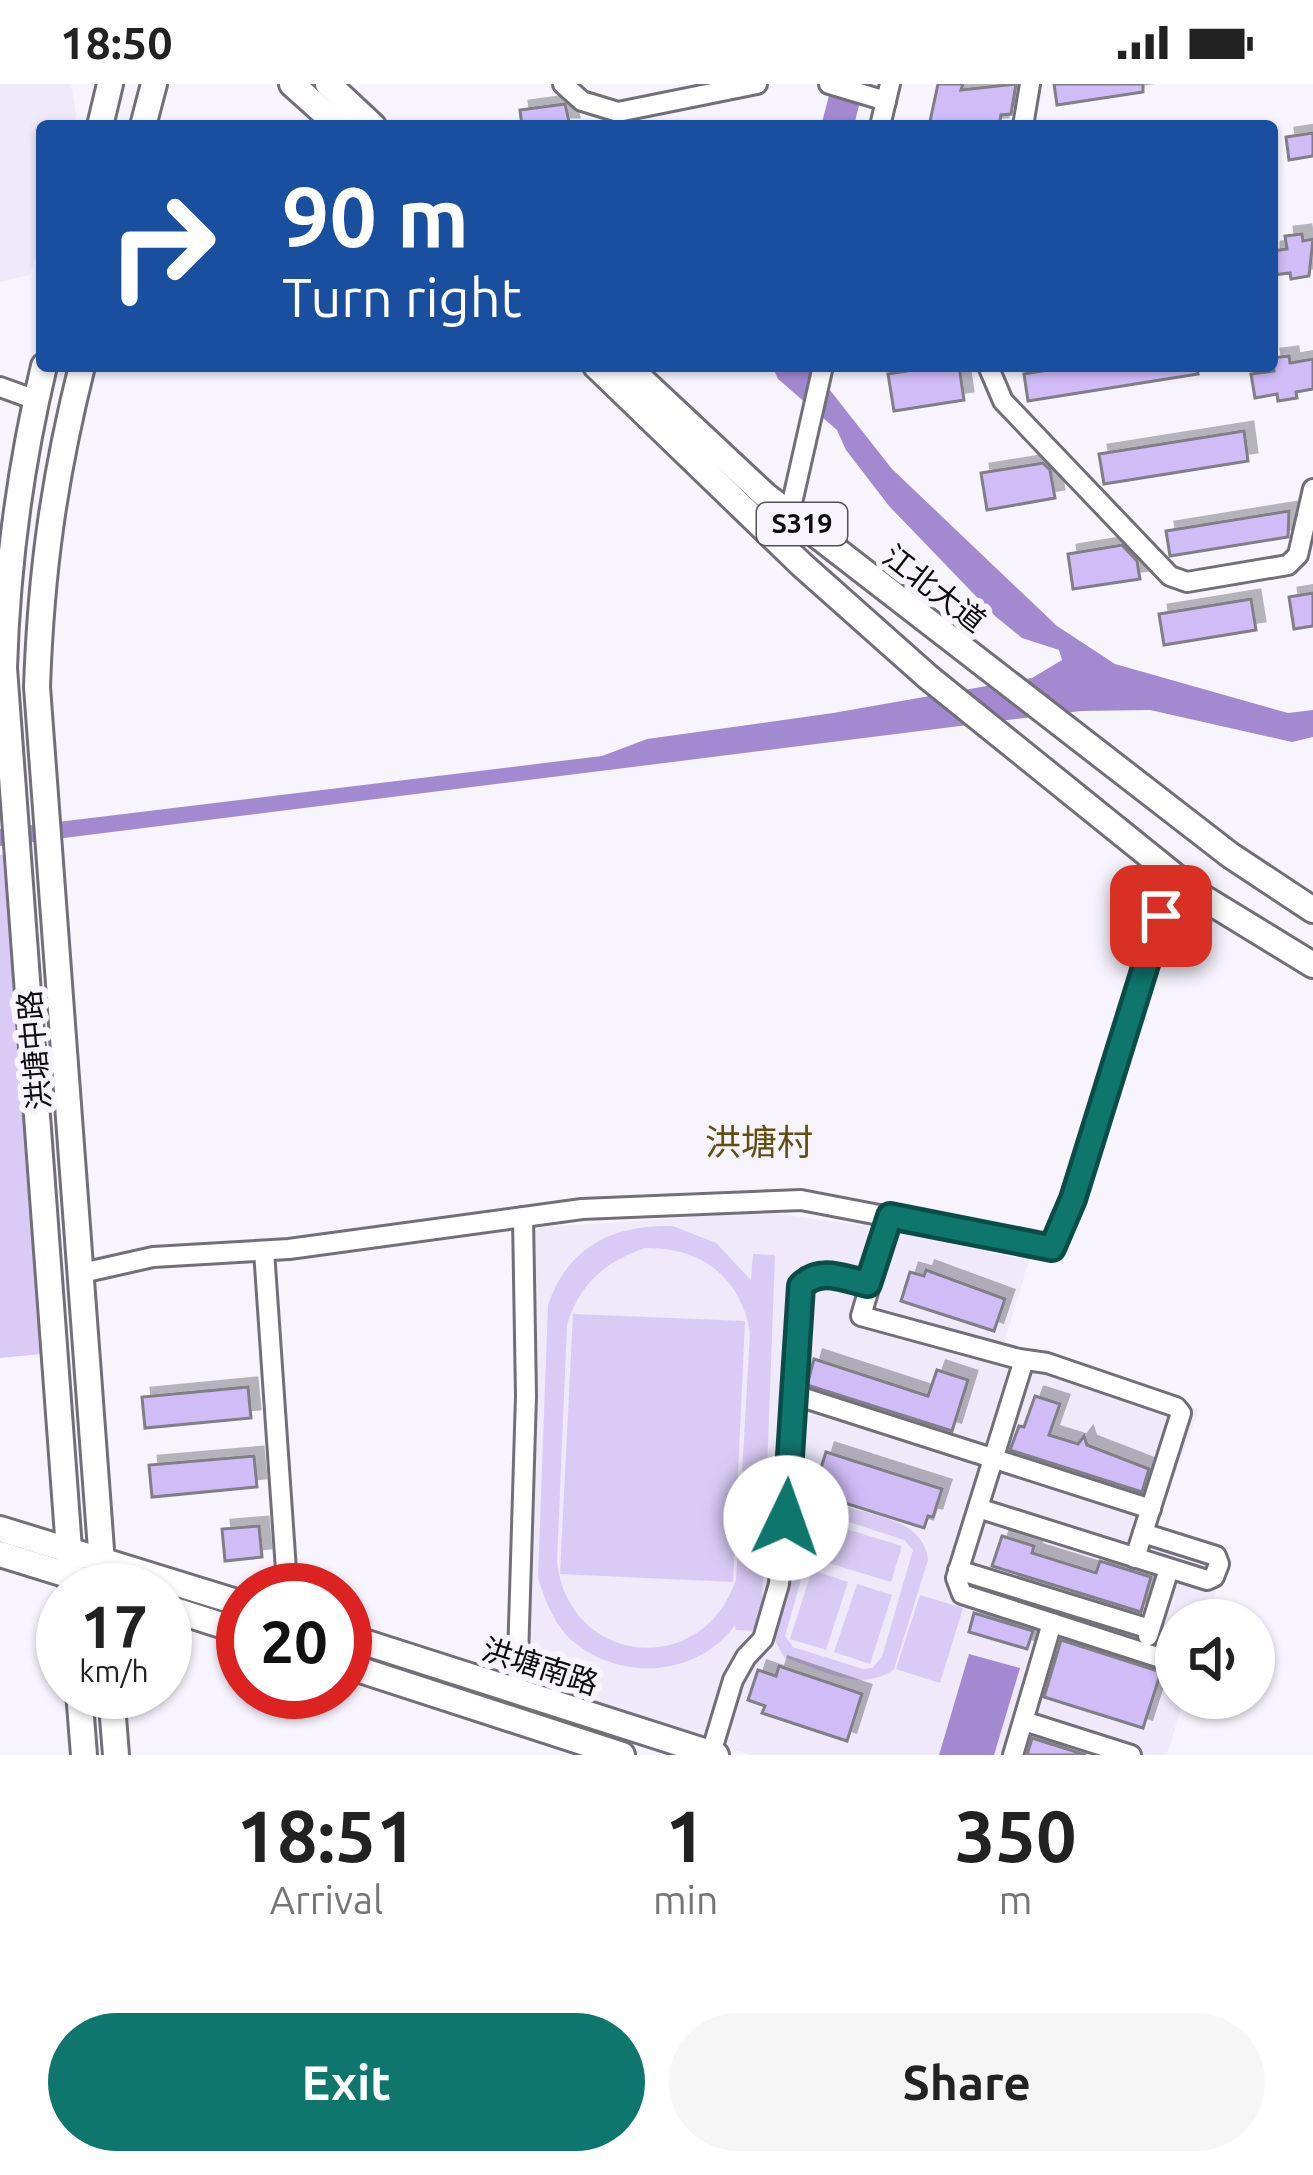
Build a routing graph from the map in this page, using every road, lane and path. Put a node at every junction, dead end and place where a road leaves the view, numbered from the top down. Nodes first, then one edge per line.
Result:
1 (110, 84) edge
2 (154, 84) edge
3 (292, 84) edge
4 (328, 84) edge
5 (563, 84) edge
6 (757, 84) edge
7 (829, 84) edge
8 (1030, 84) edge
9 (888, 93) edge
10 (101, 120) edge
11 (145, 120) edge
12 (332, 120) edge
13 (367, 120) edge
14 (1024, 120) edge
15 (42, 372) edge
16 (81, 372) edge
17 (602, 372) edge
18 (634, 372) edge
19 (822, 372) edge
20 (991, 372) edge
21 (0, 387) edge
22 (35, 400) junction
23 (1313, 489) edge
24 (788, 513) junction
25 (782, 547) junction
26 (6, 775) edge
27 (1174, 875) junction
28 (1313, 910) edge
29 (1313, 964) edge
30 (890, 1216) junction
31 (523, 1217) junction
32 (264, 1250) junction
33 (82, 1273) junction
34 (868, 1284) junction
35 (1024, 1360) junction
36 (792, 1394) junction
37 (993, 1458) junction
38 (978, 1508) junction
39 (1151, 1509) junction
40 (0, 1529) edge
41 (1143, 1533) junction
42 (0, 1554) edge
43 (101, 1558) junction
44 (1135, 1558) junction
45 (37, 1563) edge
46 (57, 1563) edge
47 (69, 1563) edge
48 (89, 1563) edge
49 (102, 1563) edge
50 (286, 1563) edge
51 (1169, 1569) junction
52 (958, 1570) junction
53 (216, 1595) edge
54 (1052, 1623) junction
55 (1150, 1630) junction
56 (372, 1645) edge
57 (1142, 1652) junction
58 (1155, 1656) edge
59 (372, 1675) edge
60 (517, 1691) junction
61 (81, 1719) edge
62 (113, 1719) edge
63 (1024, 1720) junction
64 (713, 1754) edge
65 (84, 1755) edge
66 (116, 1755) edge
67 (622, 1755) edge
68 (1013, 1755) edge
69 (1131, 1755) edge

1 - 10 main road
2 - 11 main road
3 - 12 main road
4 - 13 main road
5 - 6 street
7 - 9 street
8 - 14 street
15 - 22 main road, 洪塘中路
16 - 33 main road, 洪塘中路
17 - 25 main road, S319
18 - 24 main road, 江北大道 / S319
19 - 24 street
20 - 23 street
21 - 22 street
22 - 26 main road, 洪塘中路
24 - 25 street
24 - 28 main road, 江北大道 / S319
25 - 27 main road, S319
26 - 47 main road, 洪塘中路
27 - 29 main road
27 - 30 street
30 - 31 street
30 - 34 street
31 - 32 street
31 - 60 street
32 - 33 street
32 - 50 street
33 - 43 main road, 洪塘中路
34 - 35 street
34 - 36 street
35 - 37 street
35 - 39 street
36 - 37 street
36 - 64 street
37 - 38 street
37 - 39 street
38 - 44 street
38 - 52 street
39 - 41 street
40 - 46 main road
41 - 44 street
41 - 51 street
42 - 45 main road
43 - 48 main road
43 - 49 main road, 洪塘中路
43 - 53 main road
44 - 51 street
51 - 55 street
52 - 54 street
52 - 55 street
54 - 57 street
54 - 63 street
55 - 57 street
56 - 60 main road, 洪塘南路
57 - 58 street
59 - 67 main road, 洪塘南路
60 - 64 main road, 洪塘南路
61 - 65 main road
62 - 66 main road
63 - 68 street
63 - 69 street

